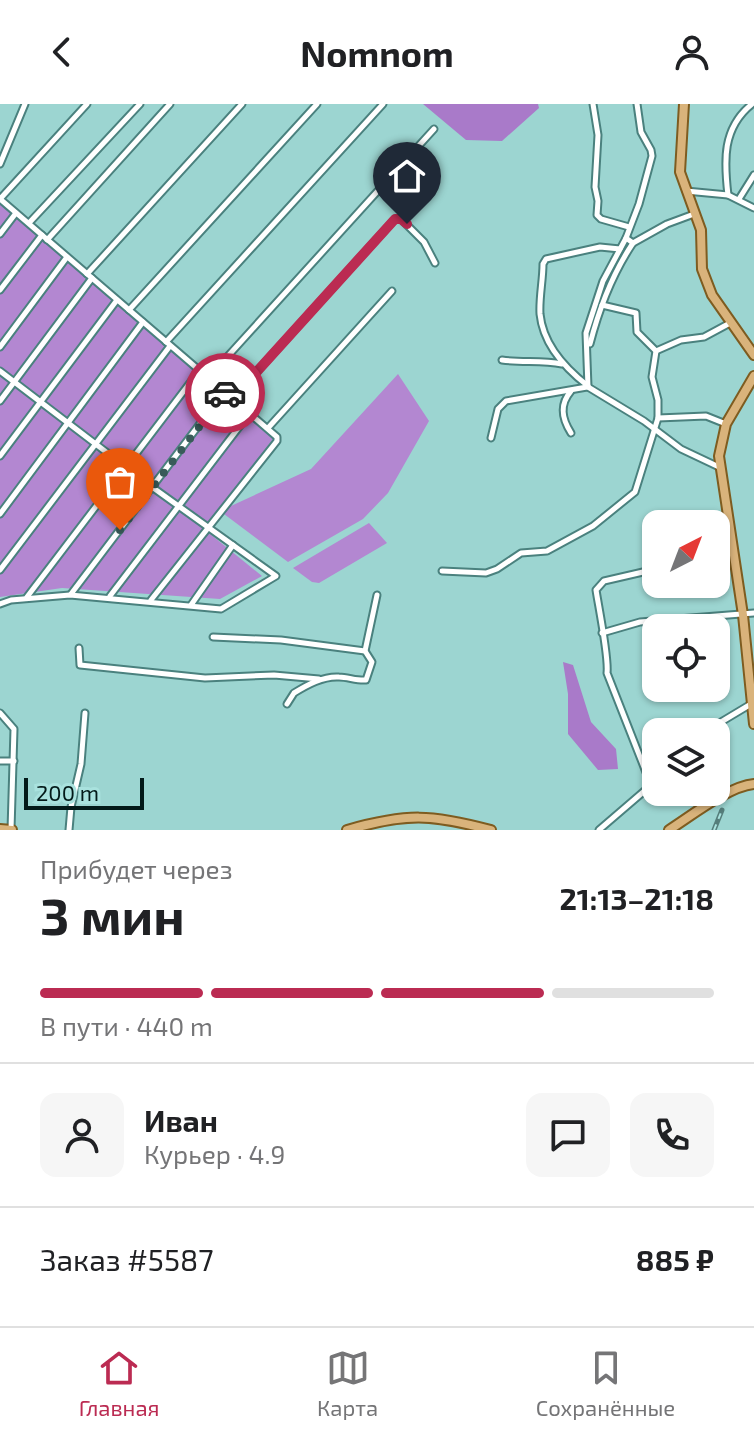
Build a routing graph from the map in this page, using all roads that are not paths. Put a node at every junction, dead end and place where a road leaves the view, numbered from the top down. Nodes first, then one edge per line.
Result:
1 (25, 104) edge
2 (87, 104) edge
3 (140, 104) edge
4 (170, 104) edge
5 (242, 104) edge
6 (317, 104) edge
7 (383, 104) edge
8 (593, 104) edge
9 (637, 104) edge
10 (684, 104) edge
11 (752, 104) edge
12 (434, 129) dead end
13 (0, 164) edge
14 (754, 175) edge
15 (686, 191) junction
16 (728, 195) junction
17 (0, 199) edge
18 (739, 199) junction
19 (754, 208) edge
20 (16, 213) junction
21 (694, 214) junction
22 (29, 223) junction
23 (629, 227) junction
24 (0, 234) edge
25 (45, 237) junction
26 (626, 238) junction
27 (633, 243) junction
28 (620, 249) junction
29 (67, 257) junction
30 (622, 259) junction
31 (435, 263) dead end
32 (610, 269) junction
33 (89, 276) junction
34 (0, 290) edge
35 (392, 291) dead end
36 (117, 300) junction
37 (602, 305) junction
38 (129, 310) junction
39 (143, 322) junction
40 (731, 322) junction
41 (168, 344) junction
42 (0, 347) edge
43 (588, 349) junction
44 (656, 351) junction
45 (754, 355) edge
46 (502, 360) dead end
47 (563, 364) junction
48 (0, 371) edge
49 (199, 371) junction
50 (208, 378) junction
51 (15, 381) junction
52 (753, 382) edge
53 (588, 387) junction
54 (572, 391) junction
55 (224, 392) junction
56 (232, 399) junction
57 (0, 401) edge
58 (41, 401) junction
59 (250, 414) junction
60 (658, 418) junction
61 (68, 421) junction
62 (726, 424) junction
63 (268, 428) junction
64 (655, 429) junction
65 (571, 433) dead end
66 (491, 438) dead end
67 (96, 443) junction
68 (0, 456) edge
69 (126, 467) junction
70 (719, 467) junction
71 (152, 487) junction
72 (179, 507) junction
73 (0, 514) edge
74 (207, 527) junction
75 (233, 545) junction
76 (0, 570) edge
77 (442, 571) dead end
78 (642, 572) edge
79 (70, 595) junction
80 (377, 595) dead end
81 (109, 597) junction
82 (27, 598) junction
83 (150, 601) junction
84 (0, 604) edge
85 (191, 605) junction
86 (754, 613) edge
87 (743, 615) junction
88 (602, 633) junction
89 (213, 637) dead end
90 (79, 648) dead end
91 (365, 651) junction
92 (319, 679) junction
93 (287, 704) dead end
94 (752, 704) junction
95 (0, 713) edge
96 (85, 713) dead end
97 (728, 718) edge
98 (754, 724) edge
99 (642, 757) edge
100 (0, 761) edge
101 (14, 761) junction
102 (751, 783) edge
103 (642, 793) edge
104 (0, 829) edge
105 (12, 830) edge
106 (69, 830) edge
107 (347, 830) edge
108 (491, 830) edge
109 (599, 830) edge
110 (669, 830) edge

1 - 13 street
2 - 17 street
3 - 22 street
4 - 25 street
5 - 33 street
6 - 38 street
7 - 41 street
8 - 23 street
9 - 23 street
10 - 15 main road
11 - 16 street
12 - 50 street
14 - 18 street
15 - 16 street
15 - 21 main road
16 - 18 street
17 - 20 street
18 - 19 street
20 - 22 street
20 - 24 street
21 - 27 street
21 - 40 main road
22 - 25 street
23 - 26 street
25 - 29 street
25 - 34 street
26 - 27 street
26 - 28 street
27 - 30 street
28 - 32 street
28 - 47 street
29 - 33 street
29 - 42 street
30 - 32 street
30 - 37 street
31 - 56 street
32 - 43 street
33 - 36 street
33 - 51 street
35 - 63 street
36 - 38 street
36 - 58 street
37 - 43 street
37 - 44 street
38 - 39 street
39 - 41 street
39 - 61 street
40 - 44 street
40 - 45 main road
41 - 49 street
41 - 67 street
43 - 53 street
44 - 60 street
46 - 47 street
47 - 53 street
48 - 51 street
49 - 50 street
49 - 69 street
50 - 55 street
51 - 57 street
51 - 58 street
52 - 62 main road
53 - 54 street
53 - 64 street
54 - 65 street
54 - 66 street
55 - 56 street
55 - 71 street
56 - 59 street
58 - 61 street
58 - 68 street
59 - 63 street
59 - 72 street
60 - 62 street
60 - 64 street
61 - 67 street
61 - 73 street
62 - 70 main road
63 - 74 street
64 - 70 street
64 - 77 street
67 - 69 street
67 - 76 street
69 - 71 street
69 - 82 street
70 - 87 main road
71 - 72 street
71 - 79 street
72 - 74 street
72 - 81 street
74 - 75 street
74 - 83 street
75 - 85 street
75 - 85 street
78 - 88 street
79 - 81 street
79 - 82 street
80 - 91 street
81 - 83 street
82 - 84 street
83 - 85 street
86 - 87 street
87 - 88 street
87 - 94 main road
88 - 99 street
89 - 91 street
90 - 92 street
91 - 92 street
92 - 93 street
94 - 97 street
94 - 98 main road
95 - 101 street
96 - 106 street
100 - 101 street
101 - 105 street
102 - 110 main road
103 - 109 street
104 - 105 main road
107 - 108 main road

